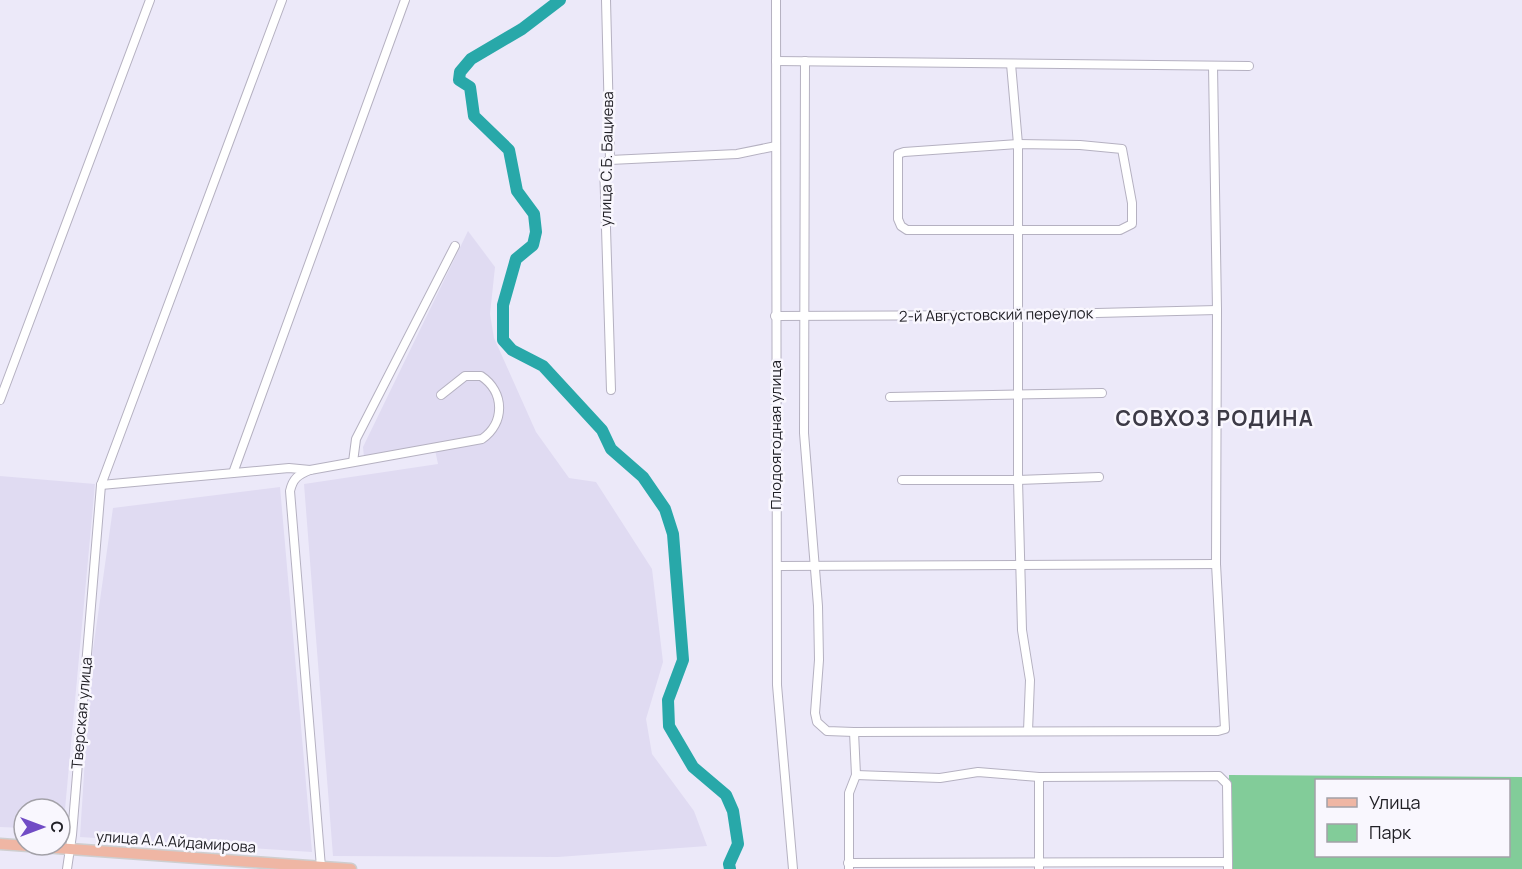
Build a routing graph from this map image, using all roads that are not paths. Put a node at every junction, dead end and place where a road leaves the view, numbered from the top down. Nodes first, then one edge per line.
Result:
1 (150, 0) edge
2 (282, 0) edge
3 (405, 0) edge
4 (606, 0) edge
5 (776, 0) edge
6 (776, 61) junction
7 (805, 61) junction
8 (1011, 64) junction
9 (1213, 66) junction
10 (1250, 66) dead end
11 (1018, 144) junction
12 (776, 146) junction
13 (610, 160) junction
14 (1018, 230) junction
15 (455, 246) dead end
16 (1218, 310) junction
17 (1017, 315) junction
18 (775, 316) junction
19 (806, 317) junction
20 (611, 390) dead end
21 (1102, 393) dead end
22 (441, 395) dead end
23 (1017, 396) junction
24 (890, 397) dead end
25 (0, 400) edge
26 (353, 462) junction
27 (310, 470) junction
28 (233, 473) junction
29 (1099, 477) dead end
30 (902, 480) dead end
31 (1018, 480) junction
32 (101, 485) junction
33 (1216, 564) junction
34 (1021, 565) junction
35 (777, 566) junction
36 (815, 566) junction
37 (1028, 731) junction
38 (854, 732) junction
39 (856, 776) junction
40 (1039, 777) junction
41 (72, 835) edge
42 (72, 850) edge
43 (848, 866) edge
44 (1039, 866) edge
45 (1228, 866) edge
46 (321, 867) junction
47 (351, 869) edge
48 (793, 869) edge

1 - 25 street
2 - 32 street, Тверская улица
3 - 28 street
4 - 13 street, улица С.Б. Бациева
5 - 6 street, Плодоягодная улица
6 - 7 street
6 - 12 street, Плодоягодная улица
7 - 8 street
7 - 19 street
8 - 9 street
8 - 11 street
9 - 10 street
9 - 16 street
11 - 14 street
11 - 14 street
11 - 14 street
12 - 13 street
12 - 18 street, Плодоягодная улица
13 - 20 street, улица С.Б. Бациева
14 - 17 street
15 - 26 street
16 - 17 street, 2-й Августовский переулок
16 - 33 street
17 - 19 street, 2-й Августовский переулок
17 - 23 street
18 - 19 street, 2-й Августовский переулок
18 - 35 street, Плодоягодная улица
19 - 36 street
21 - 23 street
22 - 26 street
23 - 24 street
23 - 31 street
26 - 27 street
27 - 28 street
27 - 46 street
28 - 32 street
29 - 31 street
30 - 31 street
31 - 34 street
32 - 41 street, Тверская улица
33 - 34 street
33 - 37 street
34 - 36 street
34 - 37 street
35 - 36 street
35 - 48 street, Плодоягодная улица
36 - 38 street
37 - 38 street
38 - 39 street
39 - 40 street
39 - 43 street
40 - 44 street
40 - 45 street
42 - 46 main road, улица А.А.Айдамирова
43 - 44 street
44 - 45 street
46 - 47 main road, улица А.А.Айдамирова

